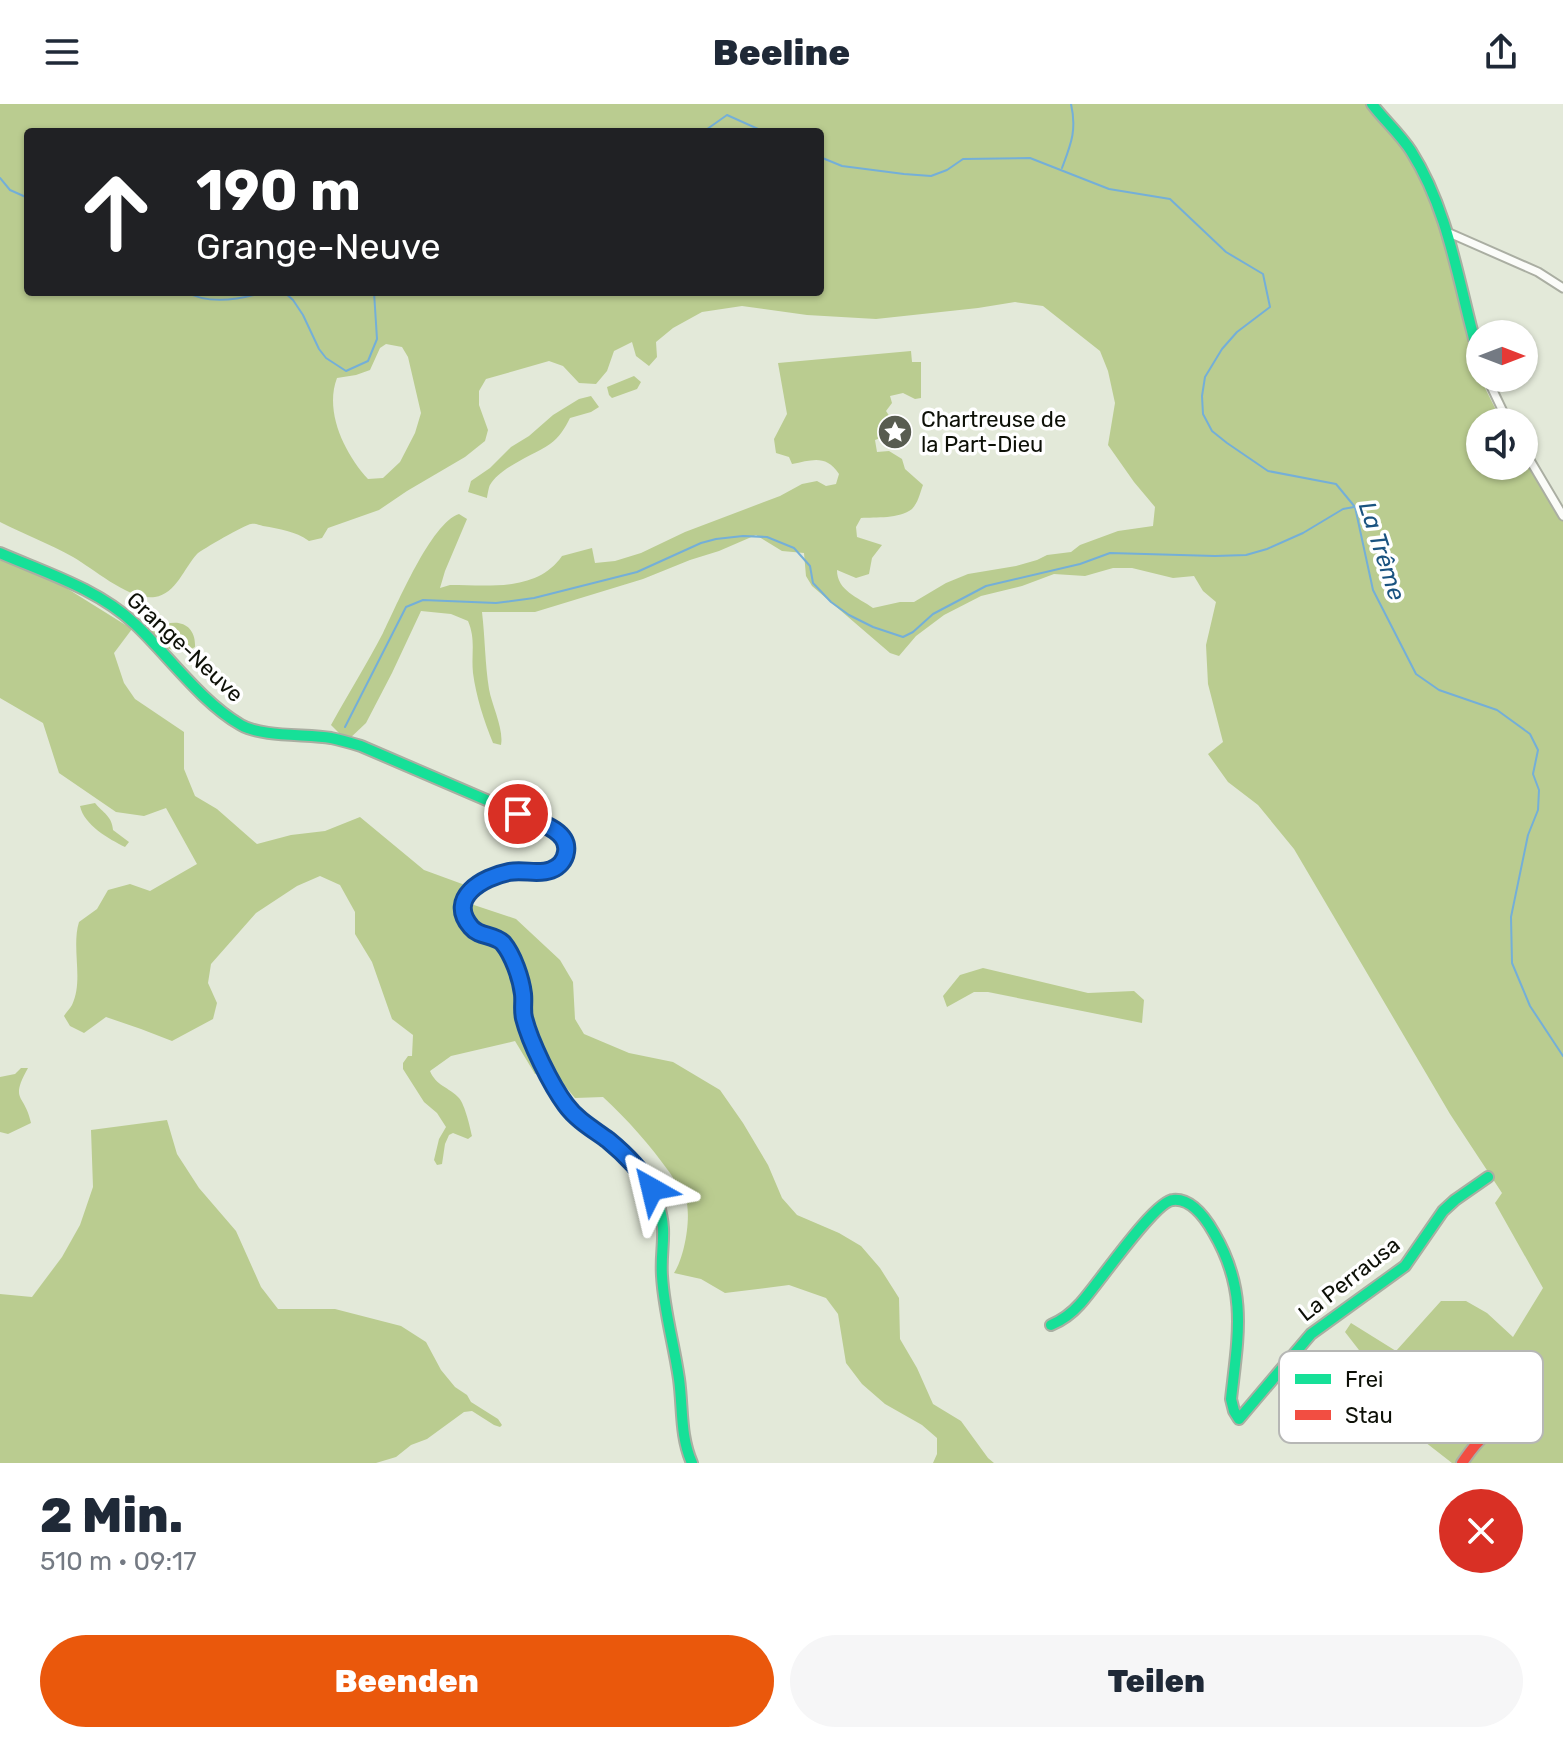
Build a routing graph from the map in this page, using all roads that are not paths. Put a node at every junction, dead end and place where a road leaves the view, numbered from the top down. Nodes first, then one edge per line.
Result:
1 (1372, 104) edge
2 (1447, 232) junction
3 (1563, 288) edge
4 (1470, 320) edge
5 (1538, 474) edge
6 (1563, 516) edge
7 (0, 553) edge
8 (1488, 1177) dead end
9 (1051, 1325) dead end
10 (1295, 1351) edge
11 (1279, 1370) edge
12 (1477, 1443) edge
13 (691, 1461) edge
14 (1462, 1463) edge

1 - 2 street
2 - 3 street
2 - 4 street
5 - 6 street
7 - 13 street, Grange-Neuve
8 - 10 street, La Perrausa
9 - 11 street, La Perrausa
12 - 14 street

